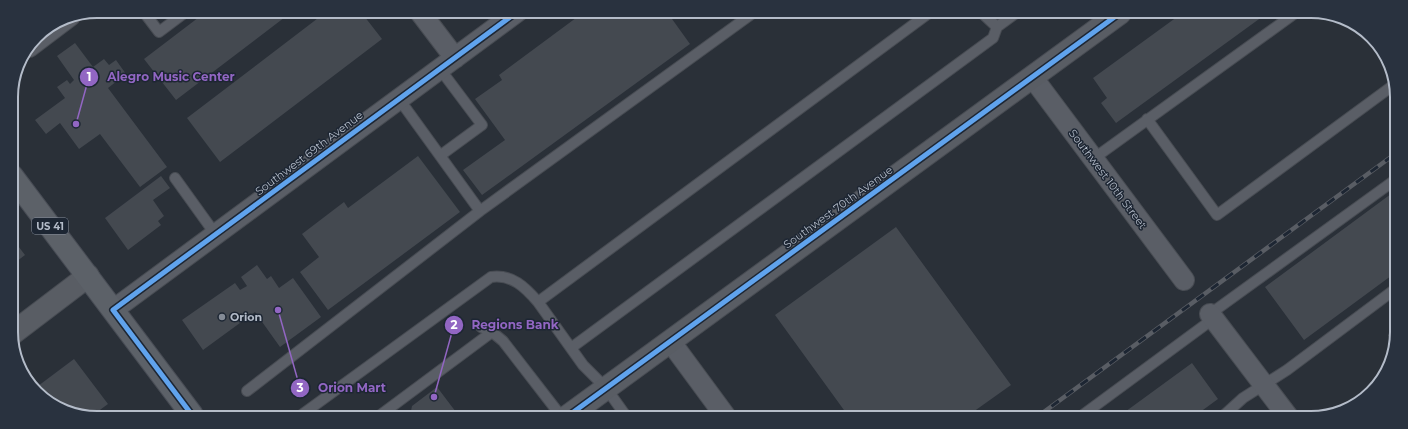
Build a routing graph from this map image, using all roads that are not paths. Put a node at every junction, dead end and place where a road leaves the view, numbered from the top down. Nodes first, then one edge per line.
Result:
1 (148, 18) edge
2 (178, 18) edge
3 (423, 18) edge
4 (509, 18) edge
5 (745, 18) edge
6 (922, 18) edge
7 (987, 18) edge
8 (1009, 18) edge
9 (1113, 18) edge
10 (1288, 18) edge
11 (997, 27) junction
12 (447, 63) junction
13 (1033, 78) junction
14 (1389, 88) edge
15 (399, 99) junction
16 (1146, 120) junction
17 (441, 155) junction
18 (1093, 159) junction
19 (175, 178) dead end
20 (18, 184) edge
21 (1390, 184) edge
22 (480, 211) junction
23 (216, 234) junction
24 (88, 276) junction
25 (1184, 280) dead end
26 (1390, 293) edge
27 (538, 302) junction
28 (113, 310) junction
29 (1211, 317) junction
30 (481, 327) dead end
31 (18, 329) edge
32 (492, 332) junction
33 (670, 341) junction
34 (571, 348) junction
35 (1264, 386) junction
36 (606, 388) junction
37 (247, 392) dead end
38 (189, 411) edge
39 (307, 411) edge
40 (386, 411) edge
41 (556, 411) edge
42 (575, 411) edge
43 (622, 411) edge
44 (722, 411) edge
45 (1088, 411) edge
46 (1229, 411) edge
47 (1284, 411) edge

1 - 2 lane
3 - 12 street
4 - 12 street, Southwest 69th Avenue
5 - 22 lane
6 - 27 lane
7 - 11 lane
8 - 11 lane
9 - 13 street, Southwest 70th Avenue
10 - 16 lane
11 - 34 lane
12 - 15 street, Southwest 69th Avenue
12 - 17 lane
13 - 18 street, Southwest 10th Street
13 - 33 street, Southwest 70th Avenue
14 - 16 lane
15 - 17 lane
15 - 23 street, Southwest 69th Avenue
16 - 18 lane
17 - 22 lane
18 - 25 street, Southwest 10th Street
19 - 23 lane
20 - 24 main road, US 41
21 - 29 lane
22 - 37 lane
23 - 28 street, Southwest 69th Avenue
24 - 28 main road, US 41
24 - 31 street
26 - 35 lane
27 - 34 lane
27 - 39 lane
28 - 38 main road, US 41
29 - 35 street
29 - 45 lane
30 - 32 lane
32 - 40 lane
32 - 41 lane
33 - 36 street, Southwest 70th Avenue
33 - 44 street
34 - 36 lane
35 - 46 lane
35 - 47 street
36 - 42 street, Southwest 70th Avenue
36 - 43 lane

